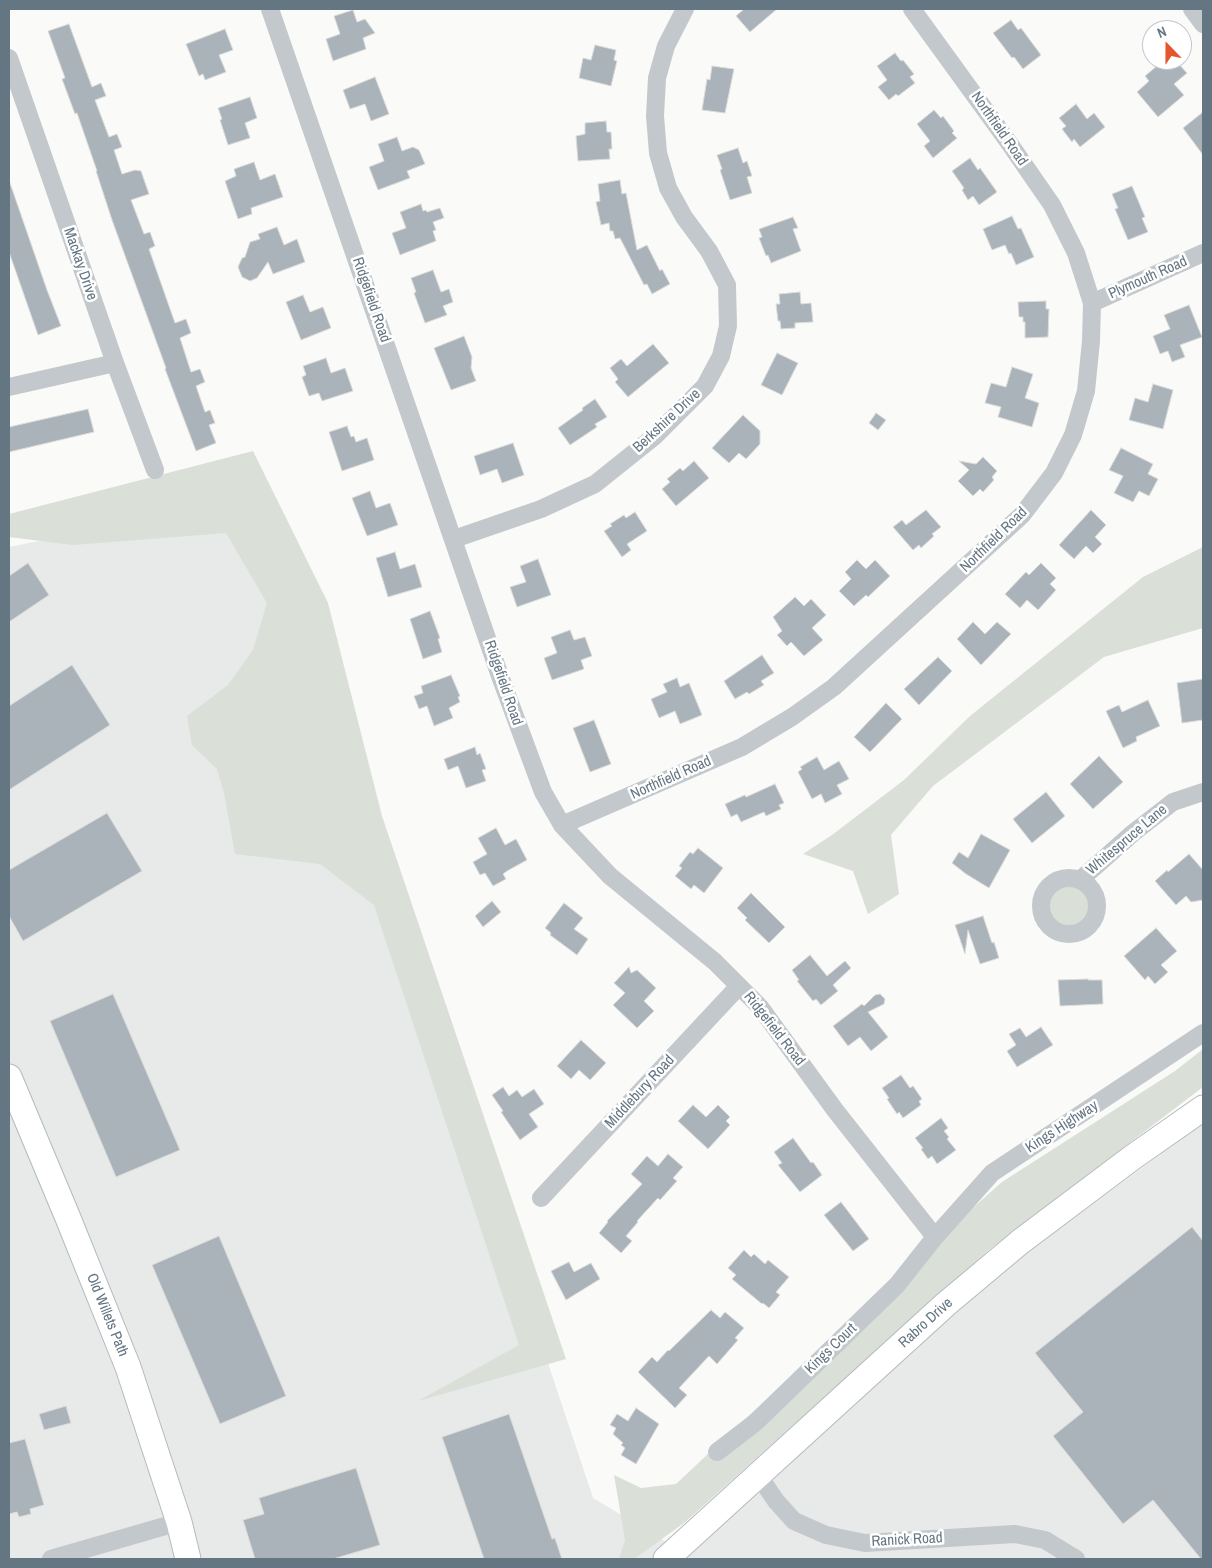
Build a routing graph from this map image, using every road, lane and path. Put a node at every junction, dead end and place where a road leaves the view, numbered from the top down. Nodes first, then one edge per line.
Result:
1 (270, 9) edge
2 (685, 9) edge
3 (912, 9) edge
4 (1192, 9) edge
5 (1203, 24) edge
6 (9, 58) edge
7 (1203, 253) edge
8 (1092, 303) junction
9 (115, 363) junction
10 (9, 386) edge
11 (154, 470) dead end
12 (454, 539) junction
13 (1203, 792) edge
14 (562, 825) junction
15 (1080, 880) dead end
16 (739, 986) junction
17 (1203, 1033) edge
18 (9, 1077) edge
19 (1203, 1108) edge
20 (541, 1198) dead end
21 (935, 1237) junction
22 (717, 1452) dead end
23 (759, 1476) junction
24 (179, 1522) junction
25 (51, 1559) edge
26 (188, 1559) edge
27 (666, 1559) edge
28 (1076, 1559) edge

1 - 12 street, Ridgefield Road
2 - 12 street, Berkshire Drive
3 - 8 street, Northfield Road
4 - 5 street
6 - 9 street, Mackay Drive
7 - 8 street, Plymouth Road
8 - 14 street, Northfield Road
9 - 10 street
9 - 11 street, Mackay Drive
12 - 14 street, Ridgefield Road
13 - 15 street, Whitespruce Lane
14 - 16 street, Ridgefield Road
16 - 20 street, Middlebury Road
16 - 21 street, Ridgefield Road
17 - 21 street, Kings Highway
18 - 24 main road, Old Willets Path
19 - 23 main road, Rabro Drive
21 - 22 street, Kings Court
23 - 27 main road, Rabro Drive
23 - 28 street, Ranick Road
24 - 25 street
24 - 26 main road, Old Willets Path

